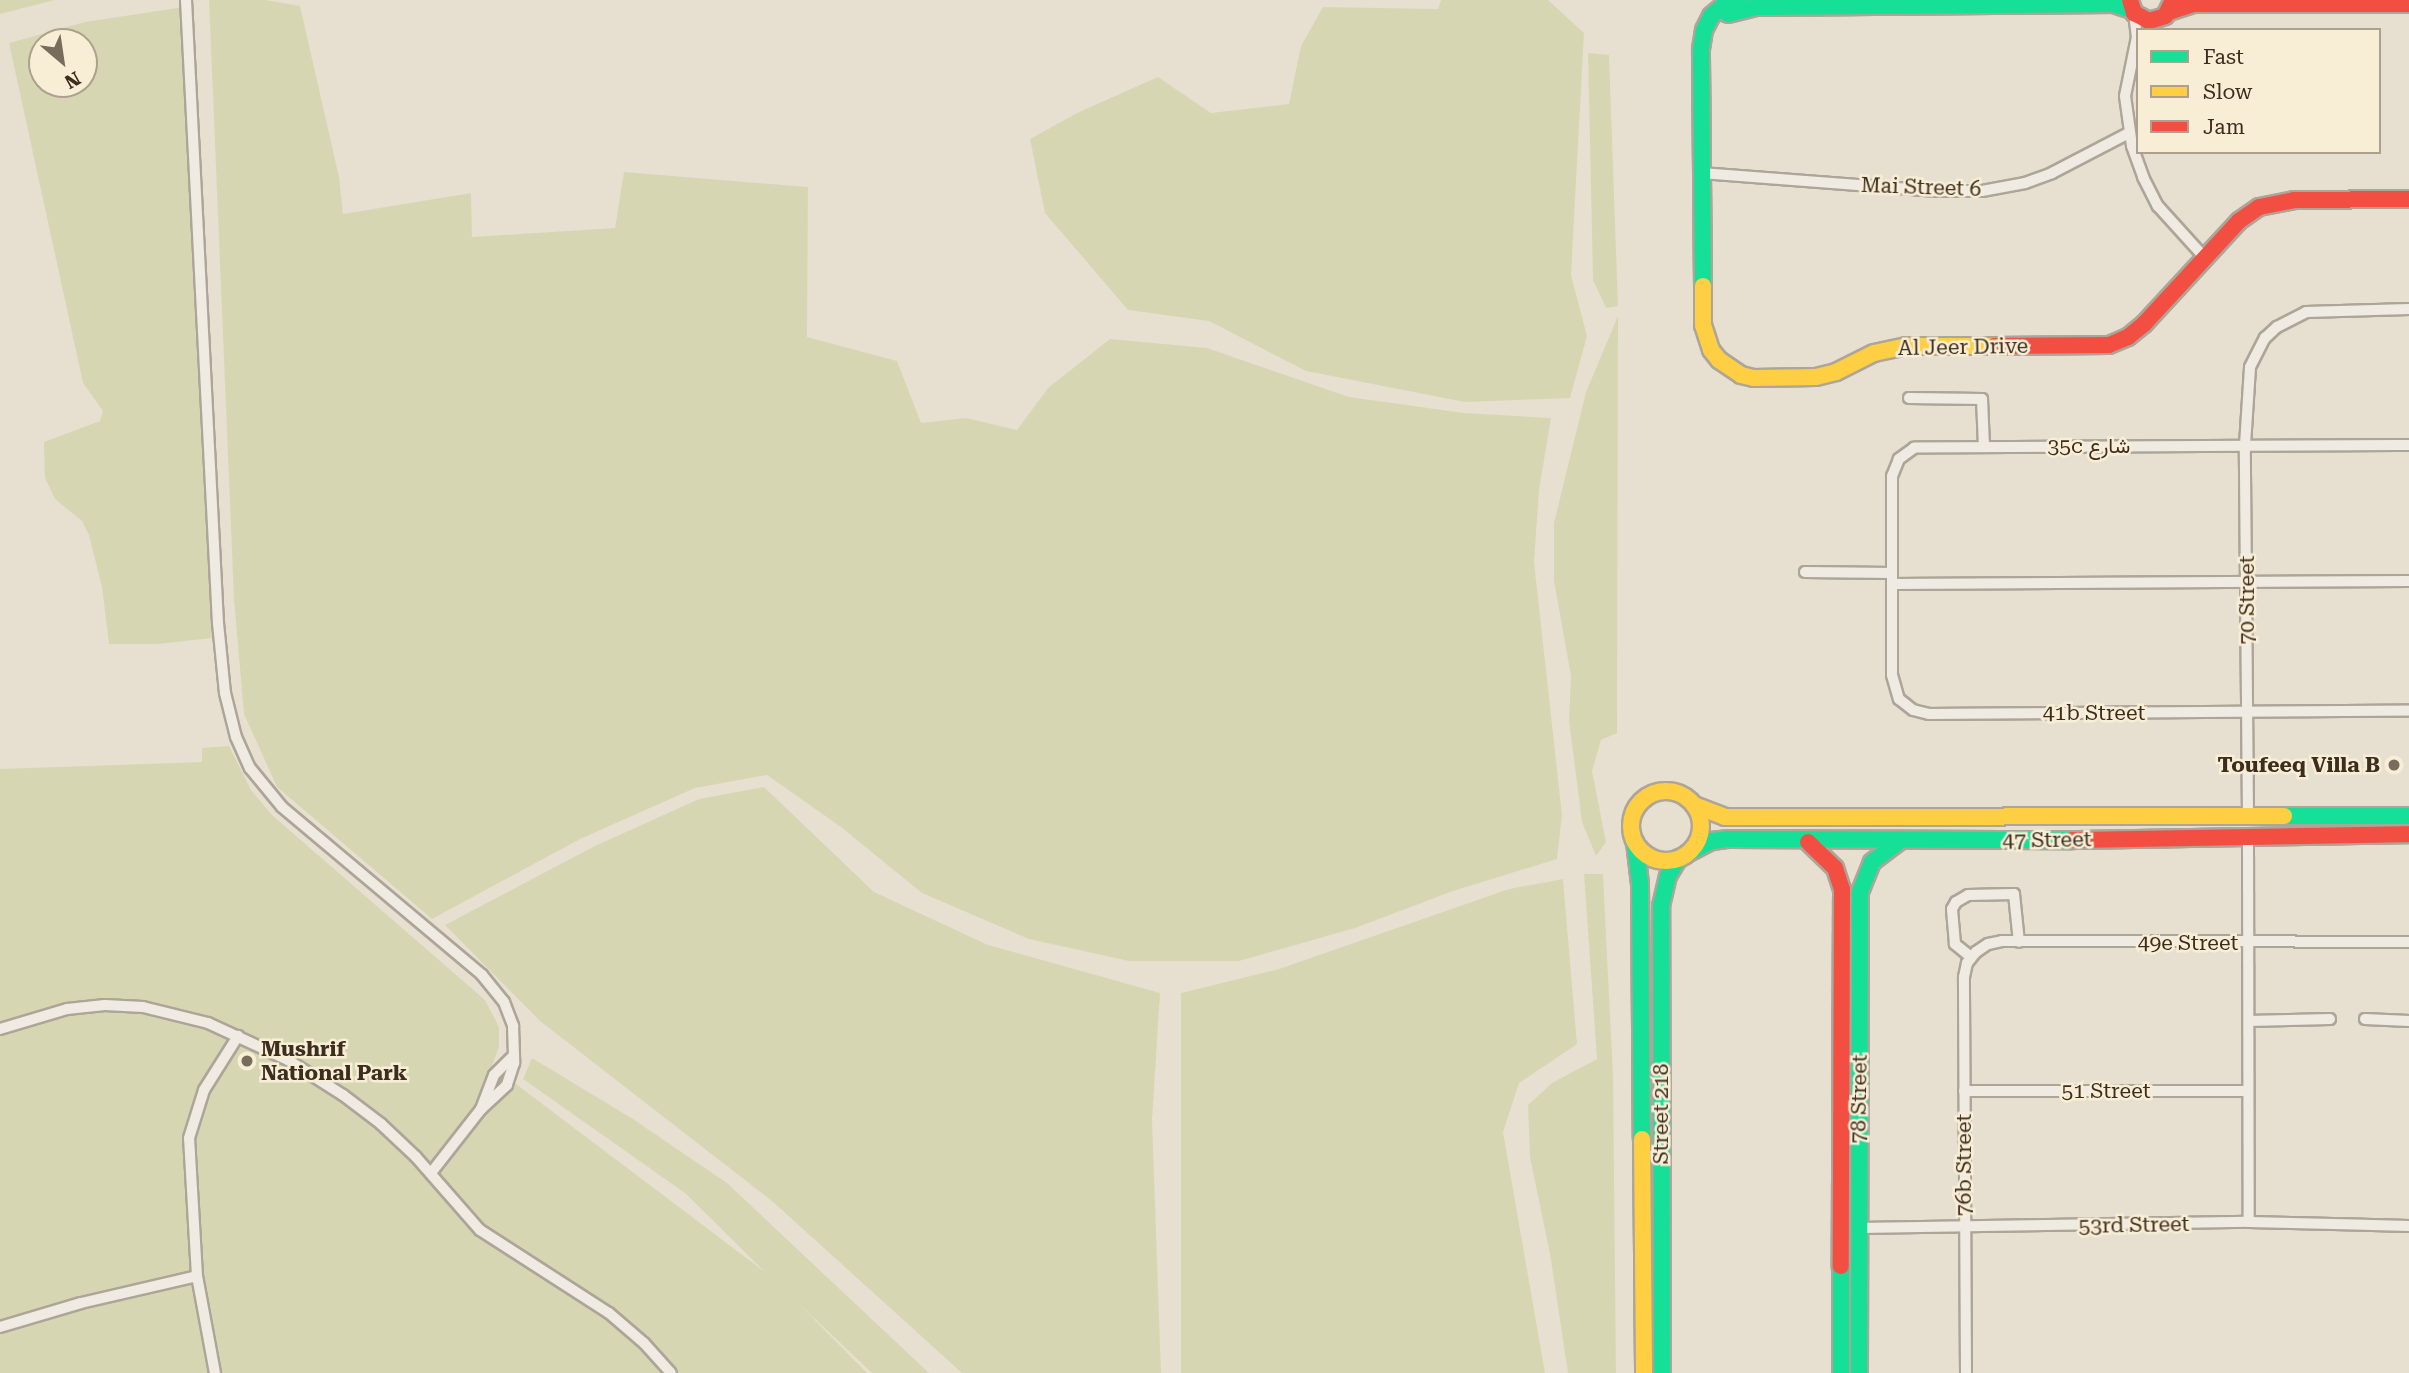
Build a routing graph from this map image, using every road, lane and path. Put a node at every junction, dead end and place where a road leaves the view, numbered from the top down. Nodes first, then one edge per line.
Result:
1 (186, 0) edge
2 (1740, 0) edge
3 (2409, 4) edge
4 (2132, 8) edge
5 (2162, 15) edge
6 (2136, 35) edge
7 (2136, 46) edge
8 (1701, 49) junction
9 (2129, 133) junction
10 (1702, 173) junction
11 (2409, 200) edge
12 (2205, 258) junction
13 (2409, 309) edge
14 (1909, 398) dead end
15 (2245, 445) junction
16 (2409, 445) edge
17 (1984, 446) junction
18 (1805, 572) dead end
19 (1892, 579) junction
20 (2409, 581) edge
21 (2247, 582) junction
22 (2409, 710) edge
23 (2248, 712) junction
24 (1694, 805) junction
25 (2248, 816) junction
26 (2409, 816) edge
27 (2409, 834) edge
28 (2248, 837) junction
29 (1635, 842) junction
30 (1808, 842) junction
31 (1900, 842) junction
32 (1684, 856) junction
33 (2019, 942) junction
34 (2409, 942) edge
35 (2249, 943) junction
36 (1971, 957) junction
37 (2330, 1019) dead end
38 (2365, 1019) dead end
39 (2249, 1021) junction
40 (2409, 1021) edge
41 (0, 1029) edge
42 (238, 1036) junction
43 (514, 1055) junction
44 (1964, 1091) junction
45 (2248, 1091) junction
46 (481, 1109) junction
47 (431, 1173) junction
48 (2249, 1222) junction
49 (2409, 1226) edge
50 (1858, 1228) junction
51 (1964, 1228) junction
52 (1840, 1255) junction
53 (197, 1276) junction
54 (1859, 1301) junction
55 (0, 1327) edge
56 (1844, 1372) edge
57 (215, 1373) edge
58 (671, 1373) edge
59 (1644, 1373) edge
60 (1662, 1373) edge
61 (1859, 1373) edge
62 (1966, 1373) edge

1 - 43 street
2 - 8 street, Al Jeer Drive
3 - 5 street
4 - 5 street
4 - 6 street
4 - 8 street
7 - 9 street
8 - 10 street, Al Jeer Drive
9 - 10 street, Mai Street 6
9 - 12 street
10 - 12 street, Al Jeer Drive
11 - 12 street, Al Jeer Drive
13 - 15 street, 70 Street
14 - 17 street
15 - 16 street, 35c شارع
15 - 17 street, 35c شارع
15 - 21 street, 70 Street
17 - 19 street, 35c شارع
18 - 19 street
19 - 21 street
19 - 23 street, 41b Street
20 - 21 street
21 - 23 street, 70 Street
22 - 23 street, 41b Street
23 - 25 street, 70 Street
24 - 25 street, 47 Street
24 - 29 street
24 - 32 street
25 - 26 street, 47 Street
27 - 28 street, 47 Street
28 - 31 street, 47 Street
28 - 35 street
29 - 32 street
29 - 59 street
30 - 31 street, 47 Street
30 - 32 street, 47 Street
30 - 52 street, 78 Street
31 - 50 street, 78 Street
32 - 60 street, Street 218
33 - 35 street, 49e Street
33 - 36 street, 49e Street
33 - 36 street
34 - 35 street, 49e Street
35 - 39 street
36 - 44 street, 76b Street
37 - 39 street
38 - 40 street
39 - 45 street
41 - 42 street
42 - 47 street
42 - 53 street
43 - 46 street
43 - 46 street
44 - 45 street, 51 Street
44 - 51 street, 76b Street
45 - 48 street
46 - 47 street
47 - 58 street
48 - 49 street, 53rd Street
48 - 51 street, 53rd Street
50 - 51 street, 53rd Street
50 - 54 street, 78 Street
51 - 62 street, 76b Street
52 - 54 street
52 - 56 street, 78 Street
53 - 55 street
53 - 57 street
54 - 61 street, 78 Street

